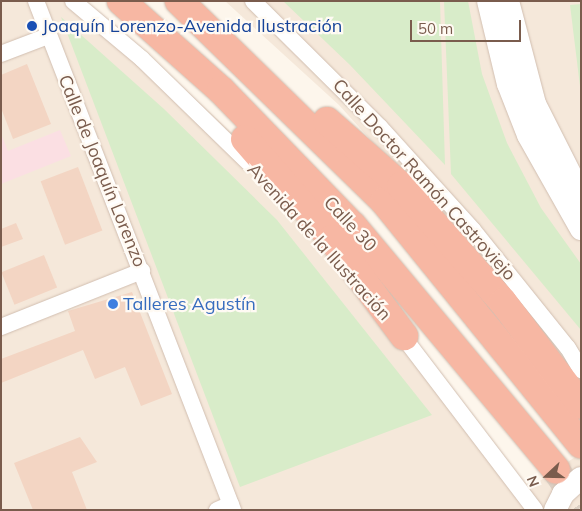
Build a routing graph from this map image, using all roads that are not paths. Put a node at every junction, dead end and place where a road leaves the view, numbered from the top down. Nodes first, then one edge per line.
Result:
1 (73, 1) edge
2 (121, 1) edge
3 (253, 1) edge
4 (488, 1) edge
5 (508, 1) edge
6 (38, 4) edge
7 (189, 10) edge
8 (48, 36) junction
9 (1, 54) edge
10 (195, 66) junction
11 (581, 195) edge
12 (581, 230) edge
13 (142, 271) junction
14 (1, 327) edge
15 (404, 336) junction
16 (581, 370) edge
17 (581, 405) edge
18 (581, 444) edge
19 (568, 474) edge
20 (227, 508) edge
21 (535, 510) edge
22 (555, 510) edge

1 - 15 street, Avenida de la Ilustración
2 - 10 highway, Calle 30
3 - 16 street, Calle Doctor Ramón Castroviejo
4 - 12 main road
5 - 11 main road
6 - 8 street, Calle de Joaquín Lorenzo
7 - 17 highway
7 - 18 highway
8 - 9 street
8 - 13 street, Calle de Joaquín Lorenzo
10 - 15 highway
10 - 19 highway, Calle 30
13 - 14 street
13 - 20 street, Calle de Joaquín Lorenzo
15 - 21 street, Avenida de la Ilustración
19 - 22 main road

